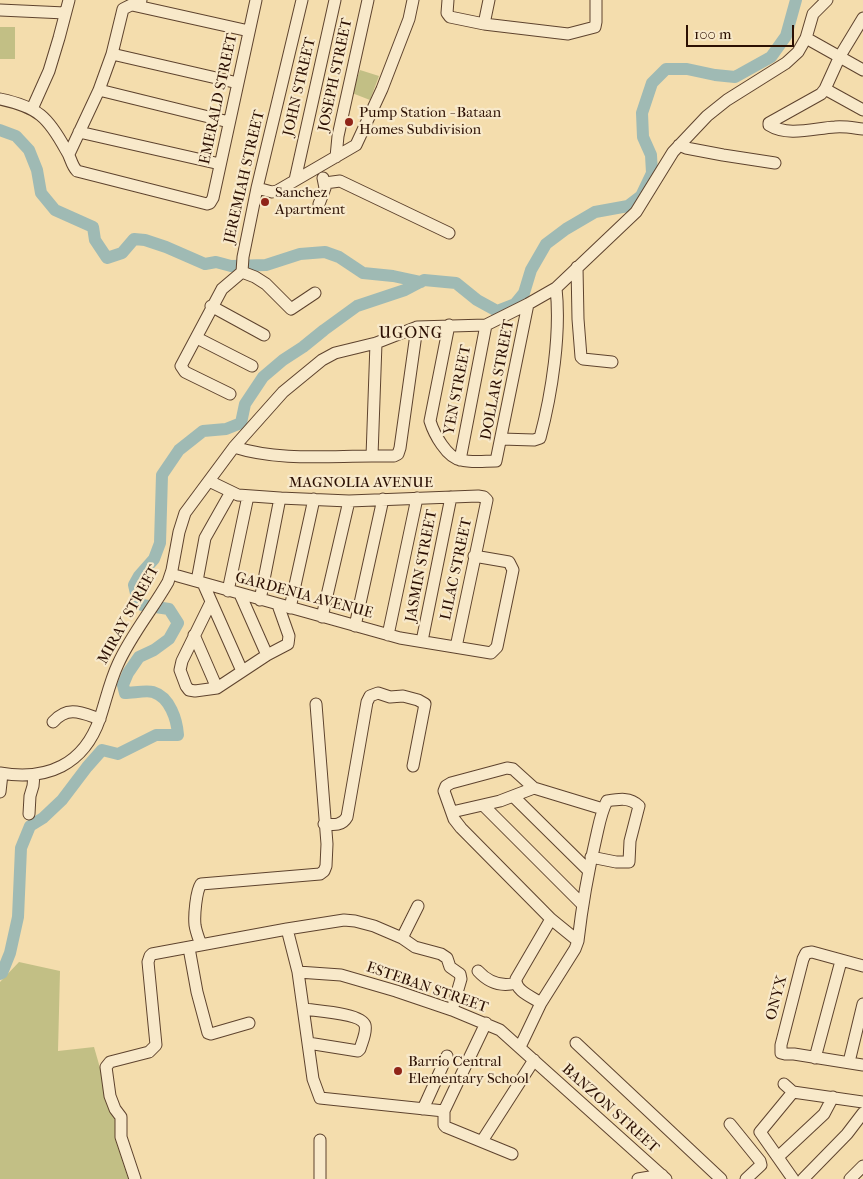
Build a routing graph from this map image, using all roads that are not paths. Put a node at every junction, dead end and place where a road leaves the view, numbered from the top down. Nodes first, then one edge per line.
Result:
1 (69, 0) edge
2 (256, 0) edge
3 (302, 0) edge
4 (335, 0) edge
5 (368, 0) edge
6 (413, 0) edge
7 (448, 0) edge
8 (489, 0) edge
9 (596, 0) edge
10 (828, 0) edge
11 (136, 3) edge
12 (0, 10) edge
13 (65, 13) junction
14 (484, 24) junction
15 (861, 25) edge
16 (249, 31) junction
17 (806, 38) junction
18 (112, 54) junction
19 (840, 56) junction
20 (863, 70) edge
21 (238, 83) junction
22 (825, 89) junction
23 (99, 90) junction
24 (0, 99) edge
25 (32, 109) junction
26 (863, 110) edge
27 (229, 122) junction
28 (863, 129) edge
29 (79, 132) junction
30 (679, 145) junction
31 (68, 154) junction
32 (336, 157) junction
33 (775, 163) dead end
34 (220, 164) junction
35 (317, 168) junction
36 (295, 180) junction
37 (325, 183) junction
38 (256, 188) junction
39 (319, 204) dead end
40 (449, 233) dead end
41 (242, 267) junction
42 (577, 267) junction
43 (556, 288) junction
44 (315, 293) dead end
45 (528, 304) junction
46 (211, 306) junction
47 (449, 325) junction
48 (486, 325) junction
49 (417, 327) junction
50 (264, 335) dead end
51 (197, 338) junction
52 (376, 343) junction
53 (612, 362) dead end
54 (252, 366) dead end
55 (230, 394) dead end
56 (501, 439) junction
57 (234, 447) junction
58 (372, 456) junction
59 (460, 460) junction
60 (206, 484) junction
61 (236, 496) junction
62 (451, 497) junction
63 (484, 497) joint
64 (280, 498) junction
65 (417, 498) junction
66 (314, 499) junction
67 (383, 499) junction
68 (349, 501) junction
69 (474, 556) junction
70 (178, 576) dead end
71 (200, 582) junction
72 (228, 591) junction
73 (240, 594) junction
74 (260, 600) junction
75 (211, 602) junction
76 (278, 605) junction
77 (290, 608) junction
78 (322, 617) junction
79 (355, 626) junction
80 (194, 635) junction
81 (388, 635) junction
82 (422, 641) junction
83 (456, 647) junction
84 (267, 655) junction
85 (242, 671) junction
86 (217, 688) junction
87 (316, 704) dead end
88 (100, 719) junction
89 (53, 722) dead end
90 (413, 766) dead end
91 (1, 774) edge
92 (34, 775) junction
93 (534, 788) junction
94 (0, 792) edge
95 (514, 797) junction
96 (483, 806) junction
97 (603, 809) junction
98 (452, 812) junction
99 (30, 814) dead end
100 (324, 824) junction
101 (591, 857) junction
102 (589, 871) junction
103 (582, 904) junction
104 (418, 906) dead end
105 (551, 919) junction
106 (287, 928) junction
107 (402, 938) junction
108 (578, 941) junction
109 (202, 945) junction
110 (189, 948) junction
111 (841, 961) junction
112 (863, 966) edge
113 (478, 971) dead end
114 (298, 972) junction
115 (516, 983) junction
116 (541, 1003) junction
117 (863, 1004) edge
118 (304, 1009) junction
119 (452, 1010) junction
120 (249, 1023) dead end
121 (486, 1024) junction
122 (308, 1043) junction
123 (576, 1043) dead end
124 (520, 1047) junction
125 (448, 1056) dead end
126 (815, 1058) junction
127 (534, 1060) junction
128 (848, 1062) junction
129 (863, 1065) edge
130 (833, 1097) junction
131 (863, 1102) edge
132 (423, 1109) junction
133 (444, 1110) junction
134 (863, 1113) edge
135 (730, 1124) dead end
136 (320, 1140) dead end
137 (482, 1141) junction
138 (512, 1154) dead end
139 (778, 1157) junction
140 (863, 1166) edge
141 (664, 1177) edge
142 (135, 1179) edge
143 (320, 1179) edge
144 (638, 1179) edge
145 (720, 1179) edge
146 (746, 1179) edge
147 (793, 1179) edge
148 (803, 1179) edge
149 (850, 1179) edge

1 - 13 street
2 - 16 street, EMERALD STREET
3 - 38 street, JEREMIAH STREET
4 - 36 street, JOHN STREET
5 - 32 street, JOSEPH STREET
6 - 32 street
7 - 14 street
8 - 14 street
9 - 14 street
10 - 17 street
11 - 16 street
11 - 18 street
12 - 13 street
13 - 25 street
15 - 19 street
16 - 21 street, EMERALD STREET
17 - 19 street
17 - 30 street
18 - 21 street
18 - 23 street
19 - 20 street
19 - 22 street
21 - 27 street, EMERALD STREET
22 - 26 street
22 - 28 street
23 - 27 street
23 - 29 street
24 - 25 street
25 - 31 street
27 - 34 street, EMERALD STREET
29 - 31 street
29 - 34 street
30 - 33 street
30 - 42 street
31 - 34 street, EMERALD STREET
32 - 35 street
35 - 36 street
35 - 37 street
36 - 38 street
37 - 39 street
37 - 40 street
38 - 41 street, JEREMIAH STREET
41 - 44 street
41 - 46 street
42 - 43 street
42 - 53 street
43 - 45 street
43 - 56 street
45 - 48 street
45 - 56 street, DOLLAR STREET
46 - 50 street
46 - 51 street
47 - 48 street, MIRAY STREET
47 - 49 street, MIRAY STREET
47 - 59 street
48 - 59 street, YEN STREET
49 - 52 street, MIRAY STREET
49 - 58 street
51 - 54 street
51 - 55 street
52 - 57 street, MIRAY STREET
52 - 58 street
56 - 59 street, DOLLAR STREET
57 - 58 street
57 - 60 street, MIRAY STREET
60 - 61 street, MAGNOLIA AVENUE
60 - 88 street, MIRAY STREET
61 - 64 street, MAGNOLIA AVENUE
61 - 71 street
61 - 72 street
62 - 63 street, MAGNOLIA AVENUE
62 - 65 street, MAGNOLIA AVENUE
62 - 82 street, JASMIN STREET
63 - 69 street, LILAC STREET
64 - 66 street, MAGNOLIA AVENUE
64 - 74 street
65 - 67 street, MAGNOLIA AVENUE
65 - 81 street
66 - 68 street, MAGNOLIA AVENUE
66 - 77 street
67 - 68 street, MAGNOLIA AVENUE
67 - 79 street
68 - 78 street
69 - 83 street, LILAC STREET
69 - 83 street, GARDENIA AVENUE
70 - 71 street, GARDENIA AVENUE
71 - 72 street, GARDENIA AVENUE
71 - 75 street
72 - 73 street, GARDENIA AVENUE
73 - 74 street, GARDENIA AVENUE
73 - 84 street
74 - 76 street, GARDENIA AVENUE
75 - 80 street
75 - 85 street
76 - 77 street, GARDENIA AVENUE
76 - 84 street
77 - 78 street, GARDENIA AVENUE
78 - 79 street, GARDENIA AVENUE
79 - 81 street, GARDENIA AVENUE
80 - 86 street
80 - 86 street
81 - 82 street, GARDENIA AVENUE
82 - 83 street, GARDENIA AVENUE
84 - 85 street
85 - 86 street
87 - 100 street
88 - 89 street
88 - 92 street, MIRAY STREET
90 - 100 street
91 - 92 street, MIRAY STREET
91 - 94 street
92 - 99 street
93 - 95 street
93 - 97 street
93 - 98 street
95 - 96 street
95 - 102 street
96 - 98 street
96 - 103 street
97 - 101 street
97 - 101 street
98 - 105 street
100 - 109 street
101 - 102 street
102 - 103 street
103 - 108 street
104 - 107 street
105 - 108 street
105 - 115 street
106 - 107 street
106 - 109 street
106 - 114 street
107 - 119 street
108 - 116 street
109 - 110 street
110 - 120 street
110 - 142 street
111 - 112 street
111 - 126 street
111 - 126 street, ONYX
113 - 115 street
114 - 118 street
114 - 119 street, ESTEBAN STREET
115 - 116 street
116 - 124 street
117 - 128 street
118 - 122 street
118 - 122 street
119 - 121 street, ESTEBAN STREET
121 - 124 street, ESTEBAN STREET
121 - 133 street
122 - 132 street
123 - 145 street
124 - 127 street, ESTEBAN STREET
125 - 132 street
126 - 128 street
127 - 137 street
127 - 141 street, BANZON STREET
128 - 129 street
130 - 131 street
130 - 139 street
130 - 139 street
132 - 133 street
133 - 137 street
134 - 148 street
135 - 146 street
136 - 143 street
137 - 138 street
139 - 147 street
140 - 149 street
141 - 144 street

